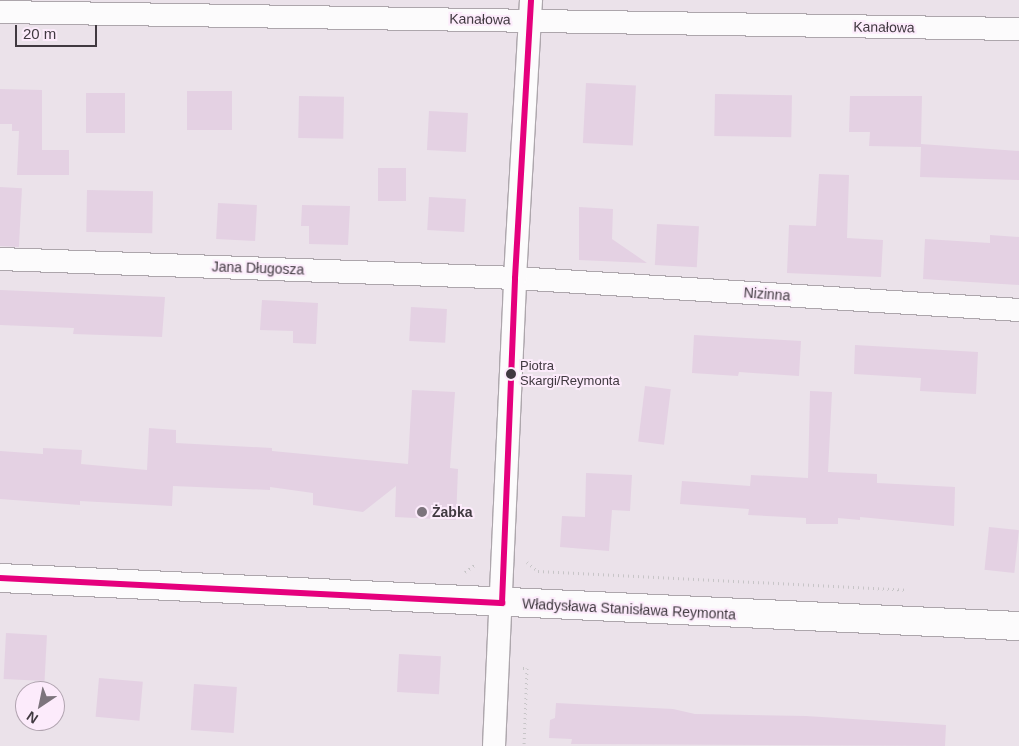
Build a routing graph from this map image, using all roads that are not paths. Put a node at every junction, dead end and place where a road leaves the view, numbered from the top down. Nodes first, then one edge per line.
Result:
1 (531, 10) edge
2 (0, 12) edge
3 (1019, 29) edge
4 (0, 259) edge
5 (515, 278) junction
6 (1019, 310) edge
7 (0, 578) edge
8 (502, 603) junction
9 (1019, 626) edge
10 (494, 746) edge

1 - 2 street, Kanałowa
1 - 3 street, Kanałowa
1 - 5 street
4 - 5 street, Jana Długosza
5 - 6 street, Nizinna
5 - 8 street
7 - 8 main road, Władysława Stanisława Reymonta
8 - 9 main road, Władysława Stanisława Reymonta
8 - 10 street

